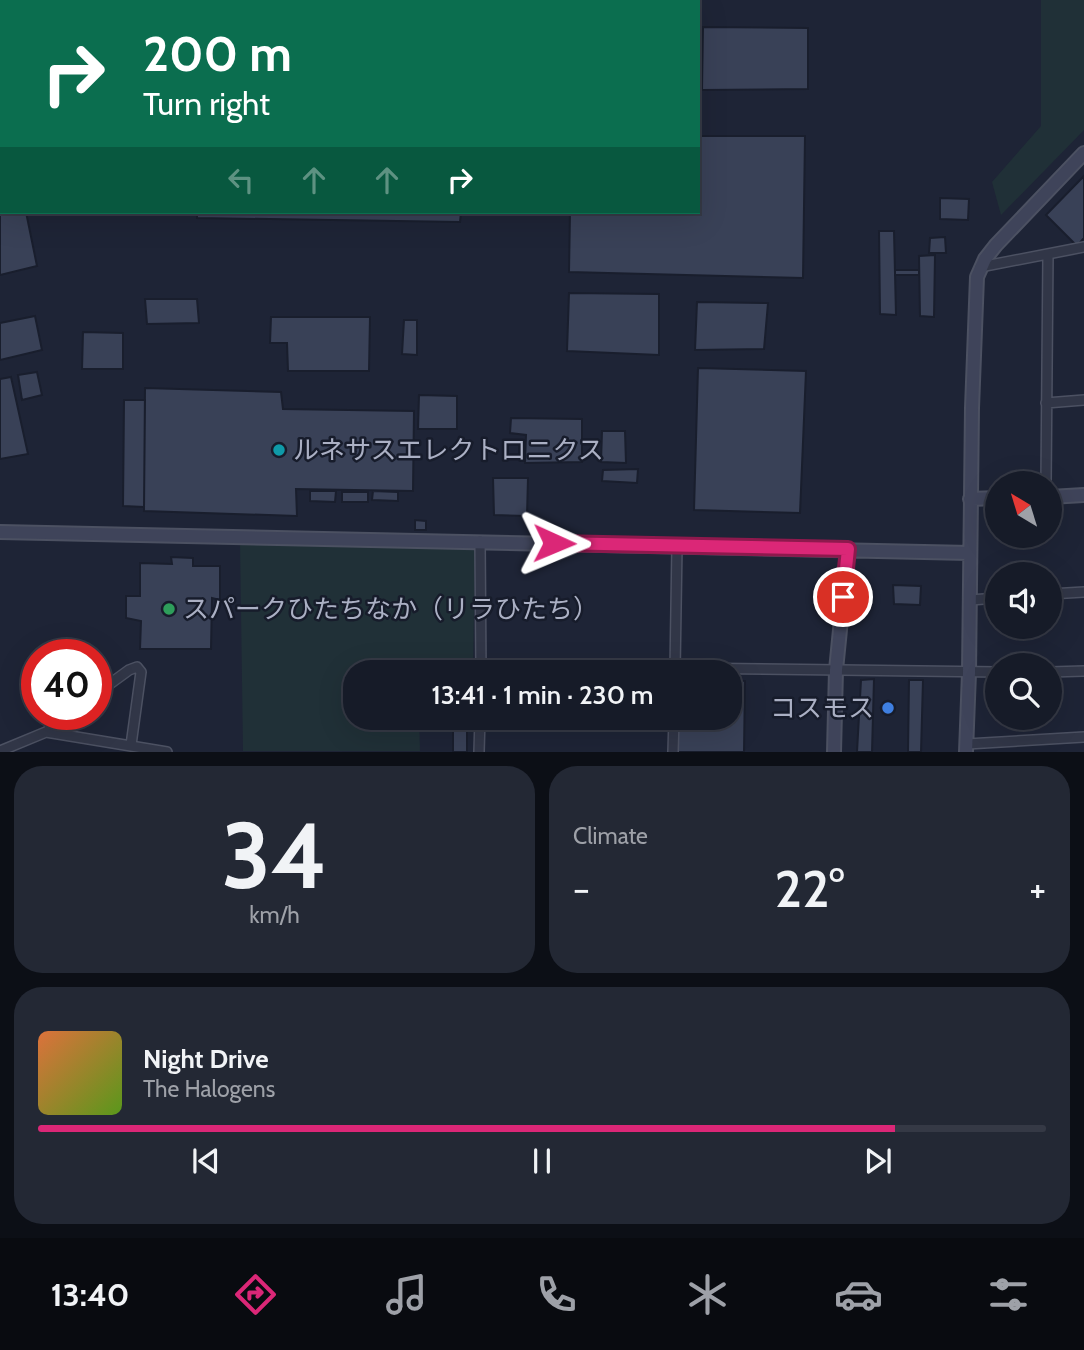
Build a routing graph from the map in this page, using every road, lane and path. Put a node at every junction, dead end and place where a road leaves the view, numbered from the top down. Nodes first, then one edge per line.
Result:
1 (1084, 153) edge
2 (1084, 247) edge
3 (1048, 254) junction
4 (981, 267) junction
5 (1084, 400) edge
6 (1046, 403) junction
7 (1046, 471) edge
8 (1084, 495) edge
9 (1062, 496) edge
10 (985, 498) edge
11 (970, 499) junction
12 (0, 532) edge
13 (480, 541) junction
14 (677, 546) junction
15 (848, 549) junction
16 (970, 553) junction
17 (1084, 592) edge
18 (1062, 593) edge
19 (985, 599) edge
20 (970, 600) junction
21 (481, 660) edge
22 (675, 660) edge
23 (742, 670) edge
24 (836, 670) junction
25 (1084, 671) edge
26 (985, 672) edge
27 (1062, 672) edge
28 (969, 673) junction
29 (112, 682) edge
30 (49, 730) edge
31 (480, 730) edge
32 (674, 730) edge
33 (46, 732) junction
34 (1084, 737) edge
35 (131, 745) junction
36 (17, 748) edge
37 (967, 748) edge
38 (0, 751) edge
39 (167, 751) edge
40 (479, 751) edge
41 (673, 751) edge
42 (834, 751) edge

1 - 4 street
2 - 3 street
3 - 4 street
3 - 6 street
4 - 11 street
5 - 6 street
6 - 7 street
8 - 9 street
10 - 11 street
11 - 16 street
12 - 13 street
13 - 14 street
13 - 21 street
14 - 15 street
14 - 22 street
15 - 16 street
15 - 24 street
16 - 20 street
17 - 18 street
19 - 20 street
20 - 28 street
23 - 24 street
24 - 28 street
24 - 42 street
25 - 27 street
26 - 28 street
28 - 37 street
29 - 35 street
30 - 33 street
31 - 40 street
32 - 41 street
33 - 35 street
33 - 36 street
34 - 37 street
35 - 39 street
36 - 38 street

